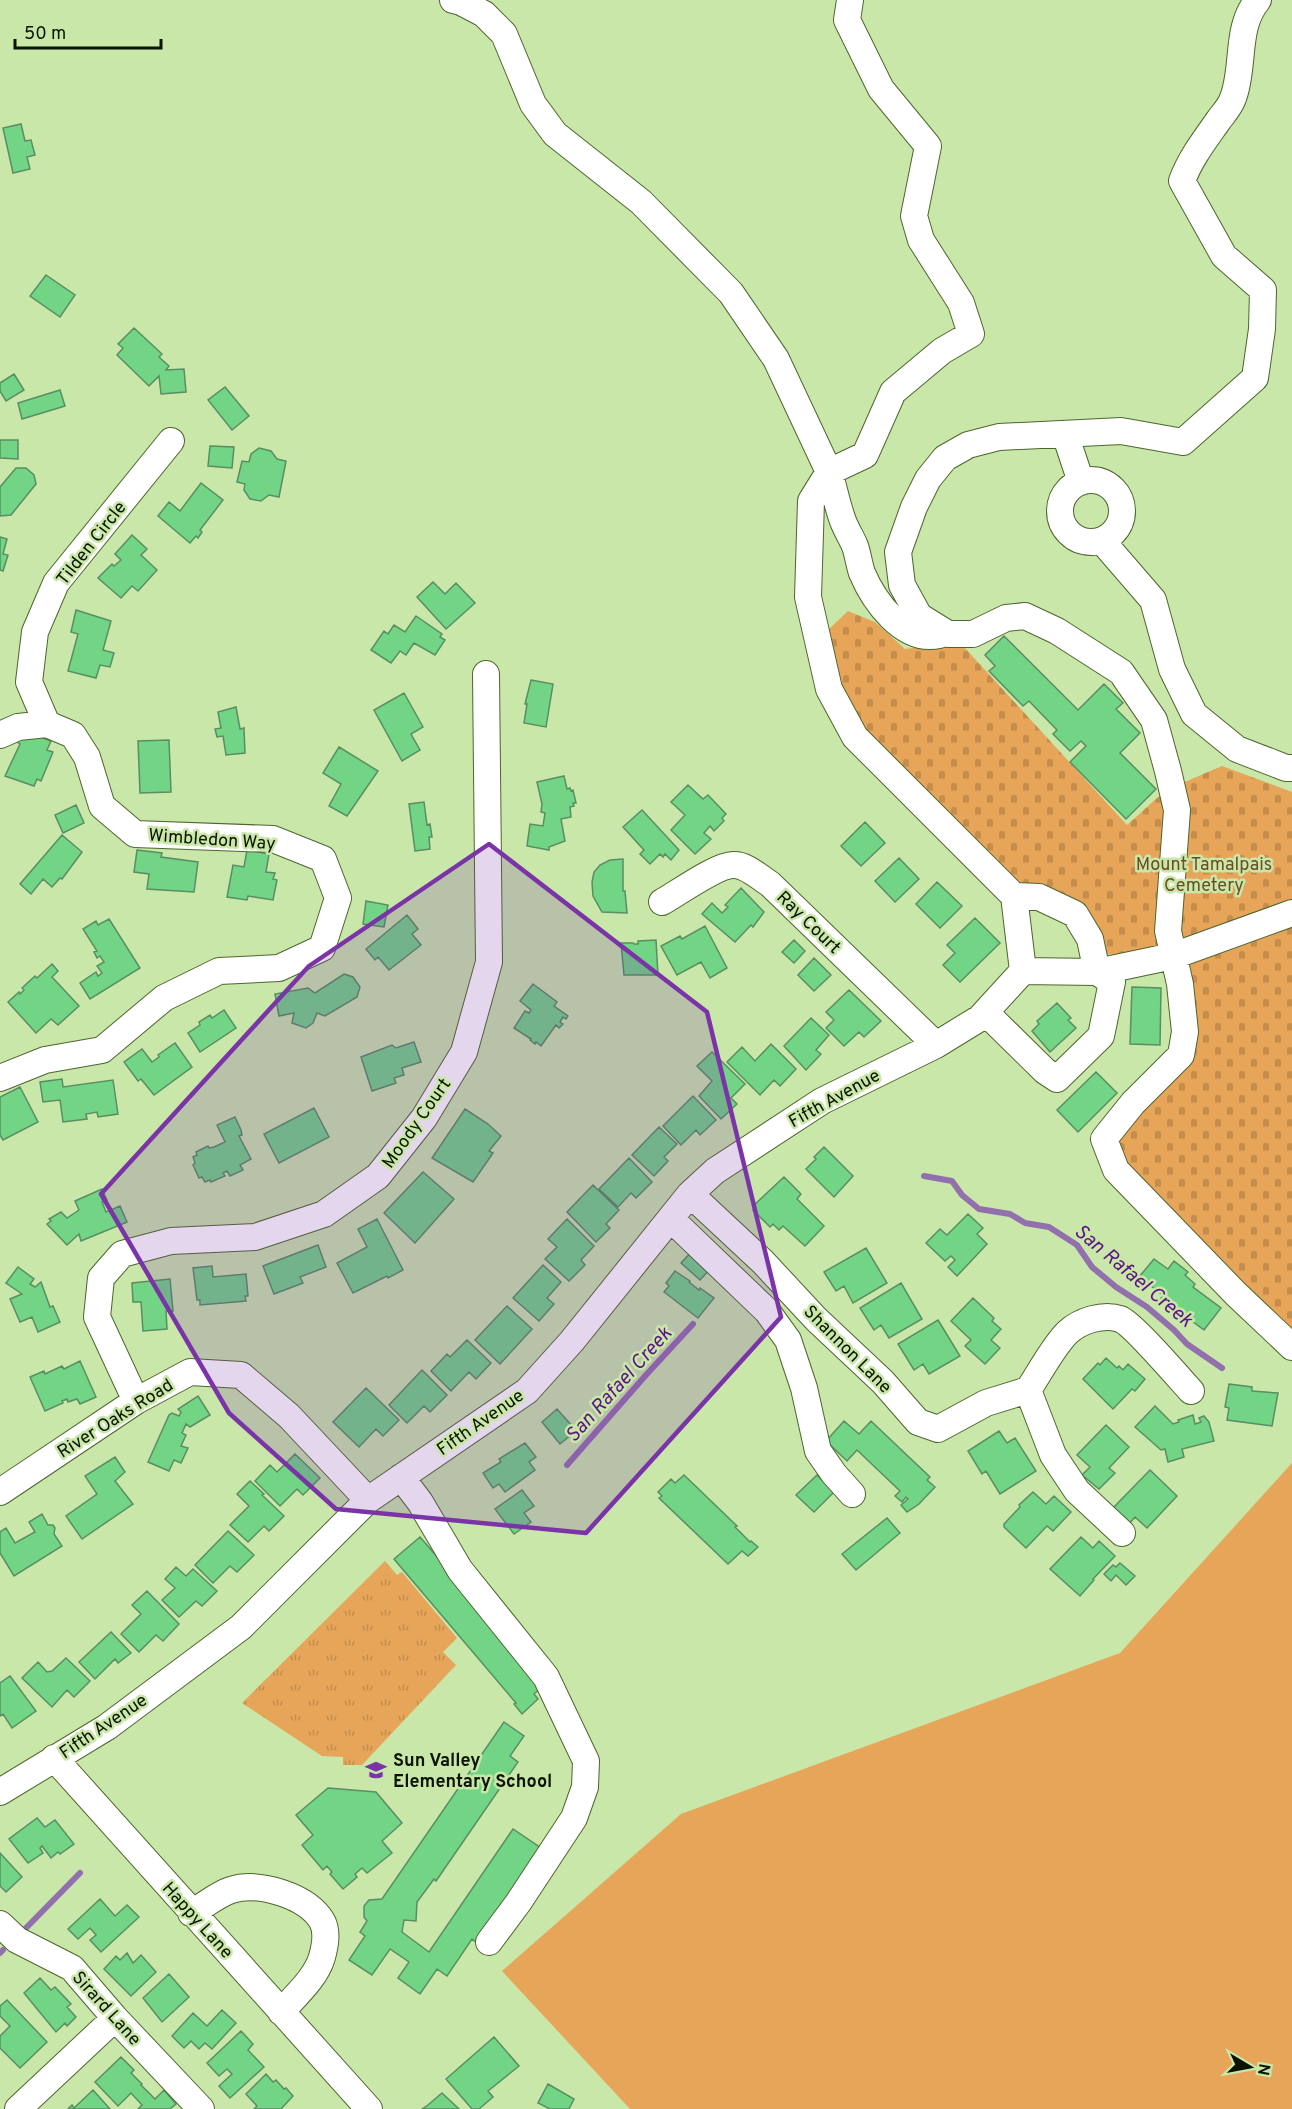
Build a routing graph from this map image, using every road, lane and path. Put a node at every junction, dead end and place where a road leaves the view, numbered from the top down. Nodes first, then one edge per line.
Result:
1 (453, 0) edge
2 (850, 0) edge
3 (1258, 0) edge
4 (1065, 434) junction
5 (171, 441) dead end
6 (830, 472) junction
7 (1081, 482) junction
8 (1102, 541) junction
9 (948, 634) junction
10 (486, 674) dead end
11 (46, 724) junction
12 (0, 735) edge
13 (1290, 766) edge
14 (1014, 896) junction
15 (662, 902) dead end
16 (1292, 913) edge
17 (1173, 956) junction
18 (1023, 972) junction
19 (1097, 972) junction
20 (986, 1012) junction
21 (940, 1043) junction
22 (0, 1078) edge
23 (690, 1194) junction
24 (671, 1219) junction
25 (1292, 1347) edge
26 (1028, 1390) junction
27 (1191, 1391) dead end
28 (136, 1401) junction
29 (401, 1477) junction
30 (0, 1492) edge
31 (852, 1494) dead end
32 (368, 1500) junction
33 (1122, 1533) dead end
34 (54, 1758) junction
35 (0, 1792) edge
36 (191, 1913) junction
37 (0, 1924) edge
38 (489, 1942) dead end
39 (281, 2012) junction
40 (116, 2018) junction
41 (18, 2109) edge
42 (201, 2109) edge
43 (369, 2109) edge

1 - 6 street
2 - 6 street
3 - 4 street
4 - 7 street
4 - 9 street
5 - 11 street, Tilden Circle
6 - 9 street
6 - 14 street
7 - 8 street
7 - 8 street
8 - 13 street
9 - 17 street
10 - 28 street, Moody Court
11 - 12 street
11 - 22 street, Wimbledon Way
14 - 18 street
14 - 19 street
15 - 21 street, Ray Court
16 - 17 street
17 - 19 street
17 - 25 street
18 - 19 street
18 - 20 street, Fifth Avenue
19 - 20 street
20 - 21 street, Fifth Avenue
21 - 23 street, Fifth Avenue
23 - 24 street, Fifth Avenue
23 - 26 street, Shannon Lane
24 - 29 street, Fifth Avenue
24 - 31 street
26 - 27 street
26 - 33 street
28 - 30 street, River Oaks Road
28 - 32 street, River Oaks Road
29 - 32 street, Fifth Avenue
29 - 38 street
32 - 34 street, Fifth Avenue
34 - 35 street, Fifth Avenue
34 - 36 street, Happy Lane
36 - 39 street, Happy Lane
36 - 39 street
37 - 40 street, Sirard Lane
39 - 43 street, Happy Lane
40 - 41 street
40 - 42 street, Sirard Lane

